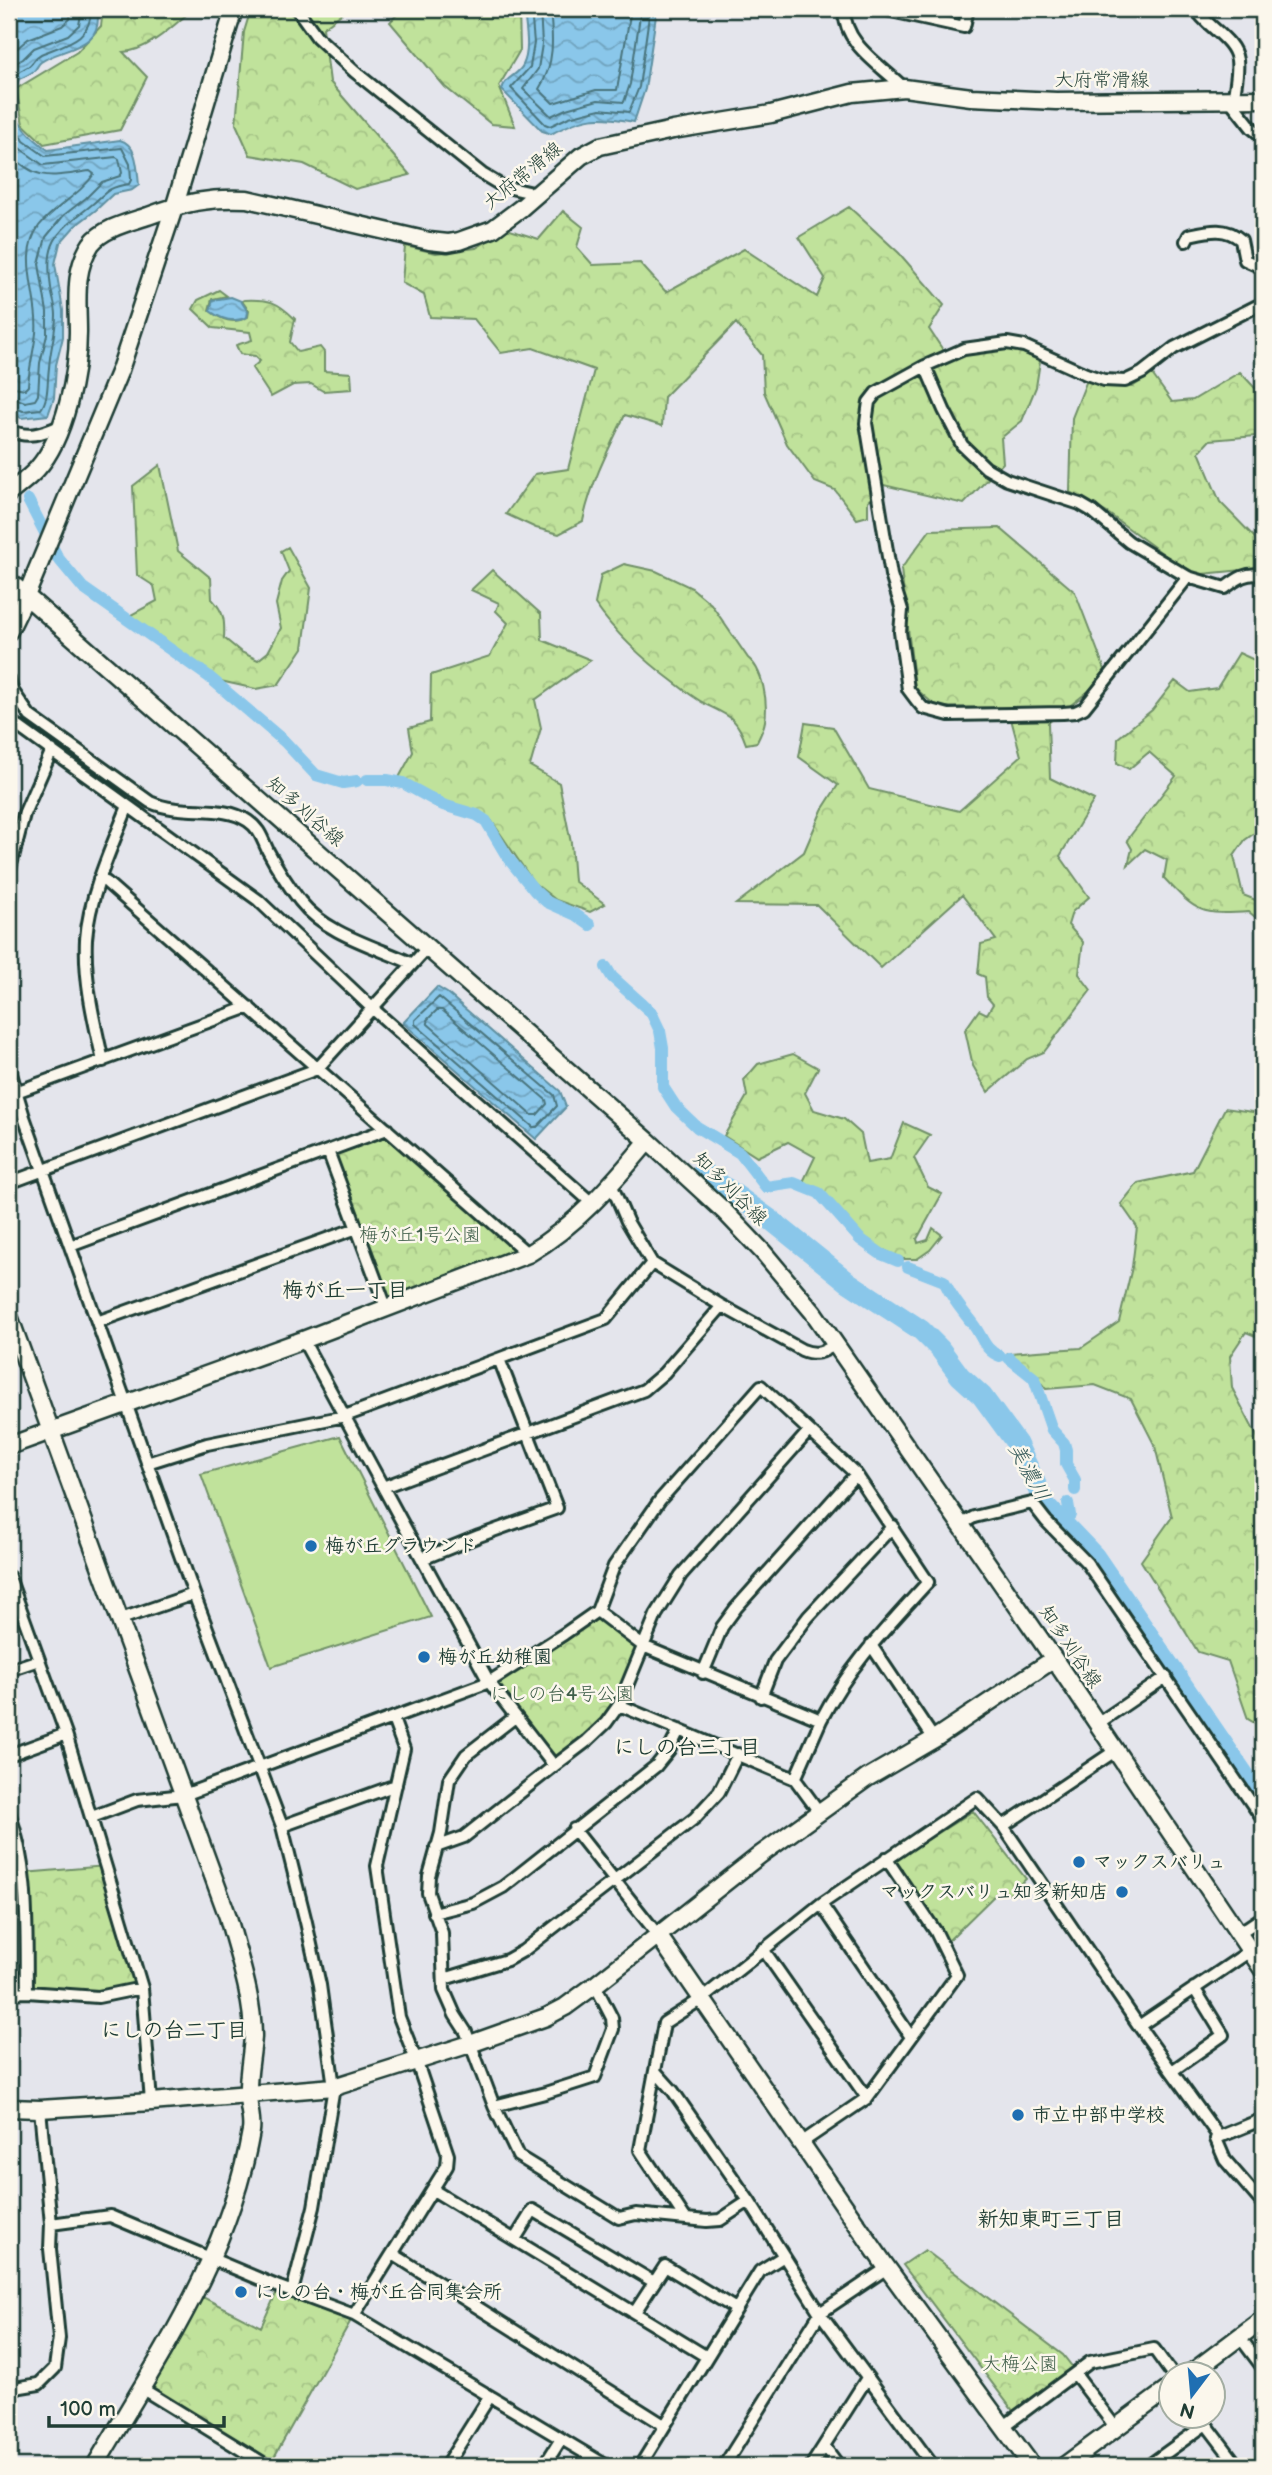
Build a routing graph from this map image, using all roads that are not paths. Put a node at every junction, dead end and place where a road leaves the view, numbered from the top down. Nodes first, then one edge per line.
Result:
1 (234, 9) edge
2 (297, 9) edge
3 (844, 9) edge
4 (883, 9) edge
5 (968, 9) edge
6 (1196, 9) edge
7 (904, 88) junction
8 (1233, 99) junction
9 (1263, 99) edge
10 (1263, 137) edge
11 (537, 194) junction
12 (175, 205) junction
13 (1186, 242) dead end
14 (1263, 268) edge
15 (1263, 301) edge
16 (925, 366) junction
17 (60, 426) junction
18 (9, 430) edge
19 (9, 493) edge
20 (1263, 575) edge
21 (1188, 577) junction
22 (9, 581) edge
23 (26, 596) junction
24 (9, 631) edge
25 (9, 679) edge
26 (9, 720) edge
27 (52, 750) junction
28 (128, 806) junction
29 (278, 816) junction
30 (261, 833) junction
31 (9, 873) edge
32 (99, 879) junction
33 (428, 947) junction
34 (411, 963) junction
35 (248, 1007) junction
36 (372, 1008) junction
37 (103, 1061) junction
38 (9, 1067) edge
39 (317, 1069) junction
40 (16, 1092) junction
41 (387, 1129) junction
42 (648, 1141) junction
43 (328, 1151) junction
44 (43, 1170) junction
45 (9, 1183) edge
46 (611, 1184) junction
47 (593, 1204) junction
48 (357, 1228) junction
49 (70, 1246) junction
50 (528, 1254) junction
51 (652, 1262) junction
52 (722, 1306) junction
53 (386, 1307) junction
54 (9, 1316) edge
55 (97, 1322) junction
56 (303, 1340) junction
57 (836, 1344) junction
58 (499, 1359) junction
59 (126, 1404) junction
60 (345, 1416) junction
61 (51, 1431) junction
62 (809, 1431) junction
63 (527, 1434) junction
64 (9, 1446) edge
65 (147, 1463) junction
66 (856, 1474) junction
67 (383, 1487) junction
68 (960, 1525) junction
69 (893, 1526) junction
70 (422, 1559) junction
71 (9, 1577) edge
72 (194, 1594) junction
73 (597, 1611) junction
74 (118, 1620) junction
75 (872, 1645) junction
76 (643, 1646) junction
77 (1054, 1659) junction
78 (39, 1660) junction
79 (9, 1670) edge
80 (703, 1673) junction
81 (1166, 1677) junction
82 (489, 1682) junction
83 (761, 1697) junction
84 (619, 1705) junction
85 (515, 1717) junction
86 (393, 1719) junction
87 (821, 1720) junction
88 (1097, 1724) junction
89 (679, 1730) junction
90 (66, 1734) junction
91 (934, 1739) junction
92 (1115, 1751) junction
93 (738, 1754) junction
94 (9, 1755) edge
95 (554, 1766) junction
96 (259, 1768) junction
97 (795, 1779) junction
98 (396, 1785) junction
99 (184, 1795) junction
100 (9, 1812) edge
101 (820, 1813) junction
102 (92, 1817) junction
103 (1263, 1820) edge
104 (282, 1826) junction
105 (1003, 1826) junction
106 (574, 1829) junction
107 (436, 1847) junction
108 (886, 1858) junction
109 (615, 1881) junction
110 (821, 1904) junction
111 (435, 1913) junction
112 (1263, 1917) edge
113 (1239, 1933) junction
114 (658, 1935) junction
115 (763, 1949) junction
116 (1250, 1951) junction
117 (1263, 1970) edge
118 (444, 1979) junction
119 (595, 1985) junction
120 (142, 1988) junction
121 (1194, 1988) junction
122 (27, 1992) junction
123 (9, 1993) edge
124 (703, 1998) junction
125 (1139, 2026) junction
126 (911, 2037) junction
127 (470, 2044) junction
128 (416, 2060) junction
129 (654, 2071) junction
130 (1172, 2071) junction
131 (334, 2087) junction
132 (248, 2095) junction
133 (867, 2098) junction
134 (151, 2102) junction
135 (494, 2106) junction
136 (9, 2108) edge
137 (40, 2109) junction
138 (1263, 2119) edge
139 (1219, 2137) junction
140 (801, 2143) junction
141 (433, 2190) junction
142 (748, 2201) junction
143 (1263, 2204) edge
144 (685, 2218) junction
145 (51, 2224) junction
146 (515, 2239) junction
147 (393, 2254) junction
148 (784, 2256) junction
149 (212, 2258) junction
150 (887, 2268) junction
151 (654, 2282) junction
152 (292, 2292) junction
153 (736, 2309) junction
154 (635, 2312) junction
155 (820, 2313) junction
156 (354, 2315) junction
157 (1263, 2319) edge
158 (1239, 2336) junction
159 (707, 2357) junction
160 (1162, 2360) edge
161 (1208, 2360) edge
162 (1263, 2368) edge
163 (1075, 2374) junction
164 (867, 2378) junction
165 (141, 2388) junction
166 (9, 2389) edge
167 (490, 2396) junction
168 (1156, 2399) edge
169 (664, 2425) junction
170 (1003, 2427) junction
171 (1116, 2428) junction
172 (1191, 2430) edge
173 (1211, 2430) edge
174 (561, 2439) junction
175 (824, 2446) junction
176 (95, 2466) edge
177 (268, 2466) edge
178 (446, 2466) edge
179 (544, 2466) edge
180 (607, 2466) edge
181 (640, 2466) edge
182 (724, 2466) edge
183 (811, 2466) edge
184 (839, 2466) edge
185 (933, 2466) edge
186 (1032, 2466) edge
187 (1064, 2466) edge
188 (1148, 2466) edge
189 (1238, 2466) edge

1 - 12 street
2 - 11 street
3 - 7 street
4 - 5 street
6 - 8 street
7 - 8 street, 大府常滑線
7 - 11 street, 大府常滑線
8 - 9 street, 大府常滑線
8 - 10 street
11 - 12 street, 大府常滑線
12 - 17 street, 大府常滑線
12 - 23 street
13 - 14 street
15 - 16 street
16 - 21 street
16 - 21 street
17 - 18 street
17 - 19 street, 大府常滑線
20 - 21 street
22 - 23 street, 知多刈谷線
23 - 24 street
23 - 29 street, 知多刈谷線
25 - 30 street
26 - 27 street
27 - 28 street
27 - 31 street
28 - 32 street
28 - 36 street
29 - 30 street
29 - 33 street, 知多刈谷線
30 - 34 street
32 - 35 street
32 - 37 street
33 - 34 street
33 - 42 street, 知多刈谷線
34 - 36 street
35 - 37 street
35 - 39 street
36 - 39 street
36 - 47 street
37 - 40 street
38 - 40 street
39 - 41 street
39 - 44 street
40 - 44 street
41 - 43 street
41 - 50 street
42 - 46 street
42 - 57 street, 知多刈谷線
43 - 48 street
43 - 49 street
44 - 45 street
44 - 49 street
46 - 47 street
46 - 51 street
47 - 50 street
48 - 53 street
48 - 55 street
49 - 55 street
50 - 53 street
51 - 52 street
51 - 58 street
52 - 57 street
52 - 63 street
53 - 56 street
54 - 61 street
55 - 59 street
56 - 59 street
56 - 60 street
57 - 68 street, 知多刈谷線
58 - 60 street
58 - 63 street
59 - 61 street
59 - 65 street
60 - 65 street
60 - 67 street
61 - 64 street
61 - 74 street
62 - 66 street
62 - 73 street
62 - 76 street
63 - 67 street
63 - 70 street
65 - 72 street
66 - 69 street
66 - 80 street
67 - 70 street
68 - 77 street, 知多刈谷線
68 - 81 street
69 - 75 street
69 - 83 street
70 - 82 street
71 - 78 street
72 - 74 street
72 - 96 street
73 - 76 street
73 - 82 street
74 - 99 street
75 - 87 street
75 - 91 street
76 - 80 street
76 - 84 street
77 - 88 street, 知多刈谷線
77 - 91 street
78 - 79 street
78 - 90 street
80 - 83 street
81 - 88 street
81 - 103 street
82 - 85 street
82 - 86 street
83 - 87 street
84 - 89 street
84 - 95 street
85 - 95 street
85 - 107 street
86 - 96 street
86 - 98 street
87 - 97 street
88 - 92 street, 知多刈谷線
89 - 93 street
89 - 106 street
90 - 94 street
90 - 102 street
91 - 101 street
92 - 105 street
92 - 113 street, 知多刈谷線
93 - 97 street
93 - 109 street
95 - 107 street
96 - 99 street
96 - 104 street
97 - 101 street
98 - 104 street
98 - 128 street
99 - 102 street
99 - 132 street
100 - 122 street
101 - 114 street
102 - 120 street
104 - 131 street
105 - 108 street
105 - 125 street
106 - 109 street
106 - 111 street
107 - 111 street
108 - 110 street
108 - 126 street
109 - 114 street
109 - 118 street
110 - 115 street
110 - 126 street
111 - 118 street
112 - 113 street
113 - 116 street, 知多刈谷線
114 - 119 street
114 - 124 street
115 - 124 street
115 - 133 street
116 - 117 street, 知多刈谷線
116 - 121 street
118 - 127 street
119 - 127 street
119 - 135 street
120 - 122 street
120 - 134 street
121 - 125 street
121 - 130 street
122 - 123 street
124 - 129 street
124 - 140 street
125 - 130 street
126 - 133 street
127 - 128 street
127 - 135 street
128 - 131 street
128 - 141 street
129 - 142 street
129 - 144 street
130 - 139 street
131 - 132 street
131 - 152 street
132 - 134 street
132 - 149 street
133 - 140 street
134 - 137 street
135 - 144 street
136 - 137 street
137 - 145 street
138 - 139 street
139 - 143 street
140 - 150 street
141 - 146 street
141 - 147 street
142 - 144 street
142 - 148 street
145 - 149 street
145 - 166 street
146 - 151 street
146 - 154 street
147 - 156 street
147 - 169 street
148 - 153 street
148 - 155 street
149 - 152 street
149 - 165 street
150 - 155 street
150 - 170 street
151 - 153 street
151 - 154 street
152 - 156 street
153 - 159 street
154 - 159 street
155 - 164 street
155 - 182 street
156 - 167 street
157 - 158 street
158 - 161 street
158 - 162 street
159 - 169 street
160 - 163 street
163 - 170 street
163 - 171 street
164 - 175 street
164 - 185 street
165 - 176 street
165 - 177 street
167 - 174 street
167 - 178 street
168 - 171 street
169 - 181 street
170 - 186 street
171 - 187 street
172 - 188 street
173 - 189 street
174 - 179 street
174 - 180 street
175 - 183 street
175 - 184 street

